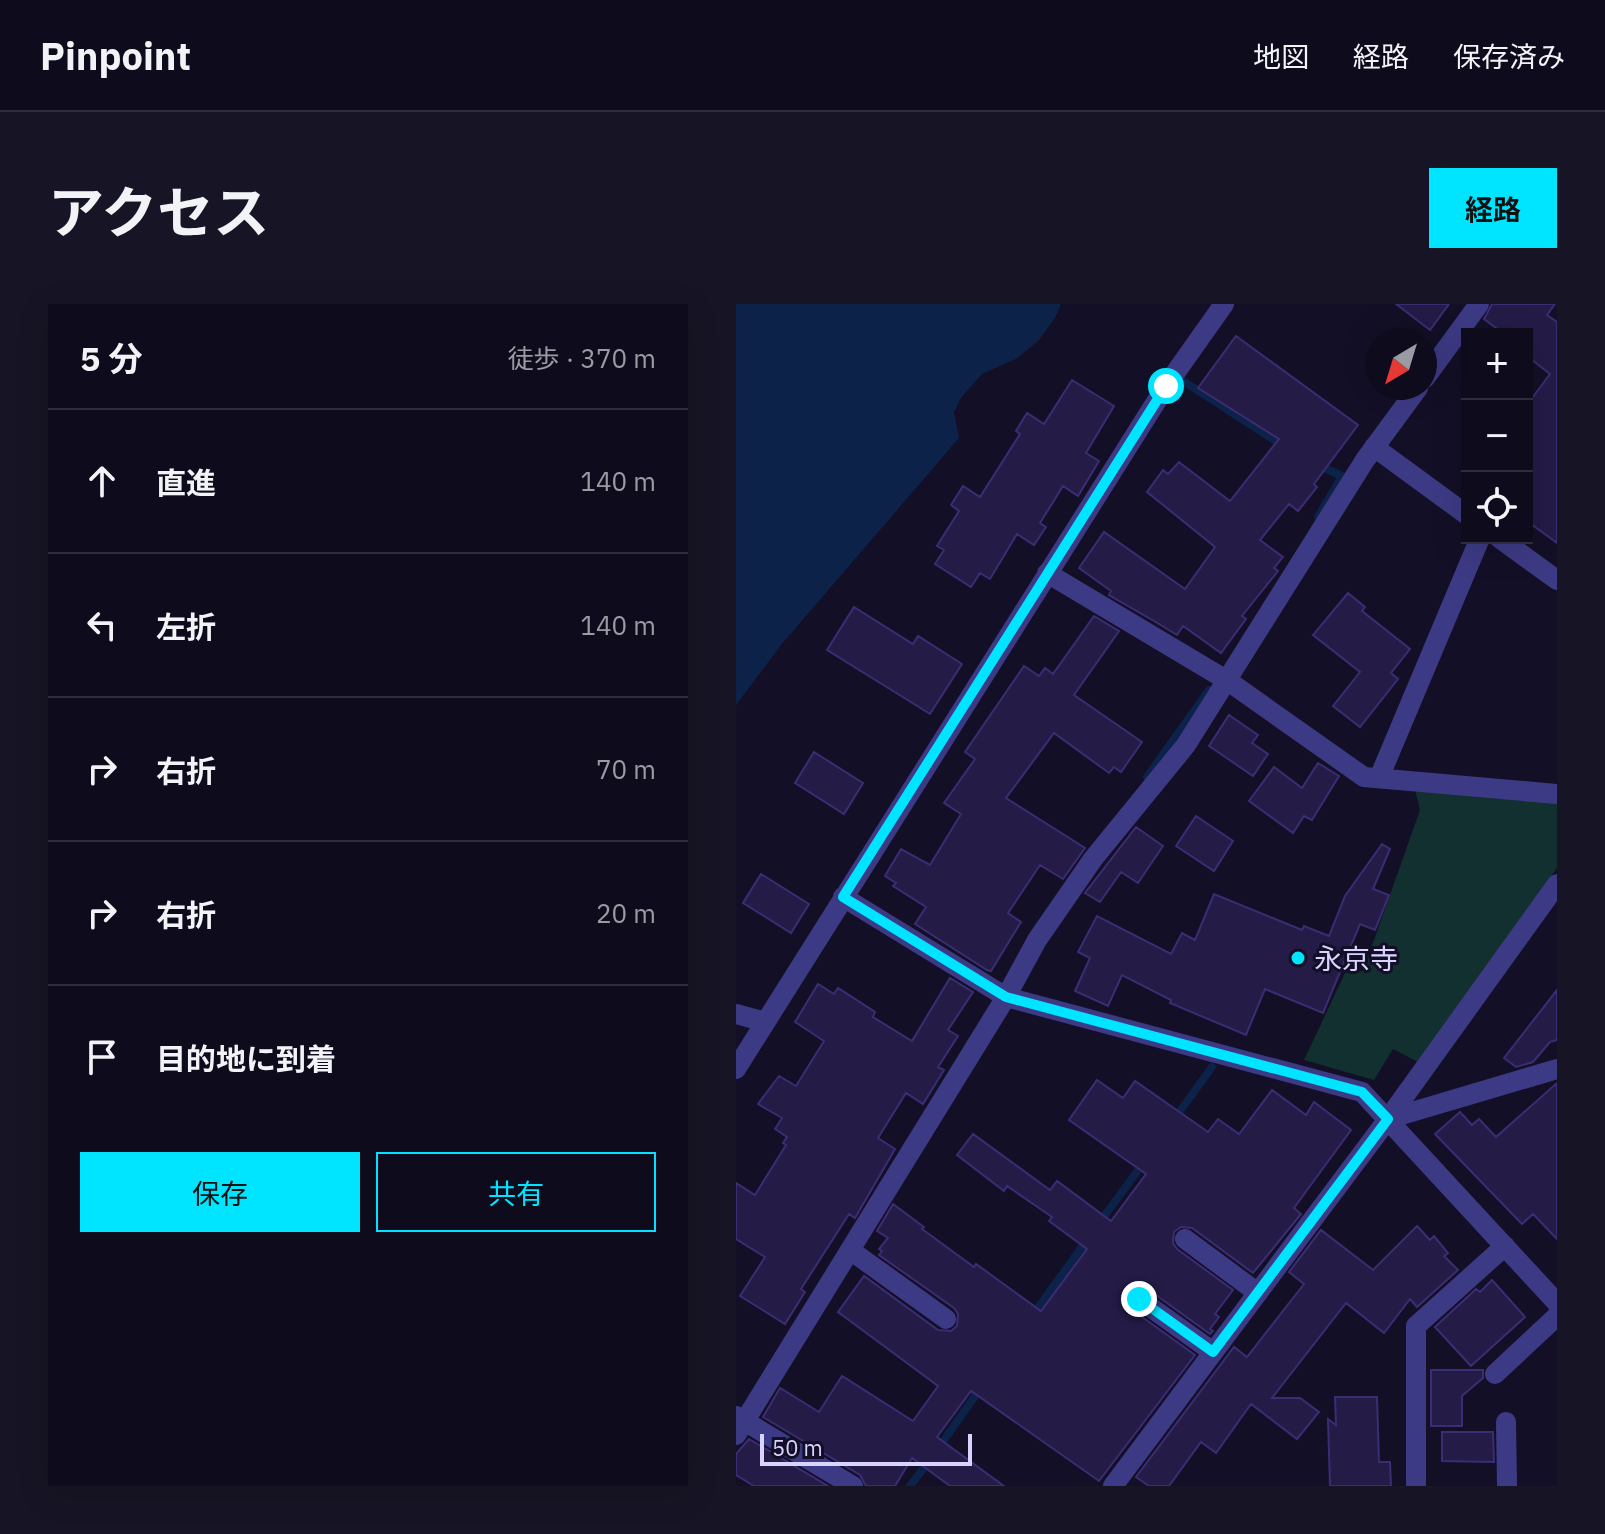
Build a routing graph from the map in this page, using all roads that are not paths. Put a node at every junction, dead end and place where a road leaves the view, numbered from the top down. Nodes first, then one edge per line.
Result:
1 (1224, 304) edge
2 (1479, 304) edge
3 (1437, 362) edge
4 (1409, 400) edge
5 (1374, 447) junction
6 (1461, 511) edge
7 (1477, 544) edge
8 (1507, 544) edge
9 (1047, 573) junction
10 (1557, 580) edge
11 (1228, 681) junction
12 (1379, 778) junction
13 (1557, 794) edge
14 (1557, 884) edge
15 (843, 897) junction
16 (1006, 997) junction
17 (736, 1014) edge
18 (765, 1022) junction
19 (736, 1069) edge
20 (1557, 1069) edge
21 (1388, 1119) junction
22 (1185, 1239) dead end
23 (1505, 1246) junction
24 (850, 1250) junction
25 (1258, 1293) junction
26 (1139, 1299) dead end
27 (1557, 1303) edge
28 (1557, 1316) edge
29 (946, 1319) dead end
30 (1213, 1352) junction
31 (1495, 1374) dead end
32 (1506, 1422) dead end
33 (739, 1424) edge
34 (853, 1486) edge
35 (1113, 1486) edge
36 (1416, 1486) edge
37 (1507, 1486) edge

1 - 9 street
2 - 3 street
4 - 5 street
5 - 6 street
5 - 11 street
7 - 12 street
8 - 10 street
9 - 11 street
9 - 15 street
11 - 12 street
11 - 16 street
12 - 13 street
14 - 21 street
15 - 16 street
15 - 18 street
16 - 21 street
16 - 24 street
17 - 18 street
18 - 19 street
20 - 21 street
21 - 23 street
21 - 25 street
22 - 25 street
23 - 27 street
23 - 36 street
24 - 29 street
24 - 33 street
25 - 30 street
26 - 30 street
28 - 31 street
30 - 35 street
32 - 37 street
33 - 34 street

